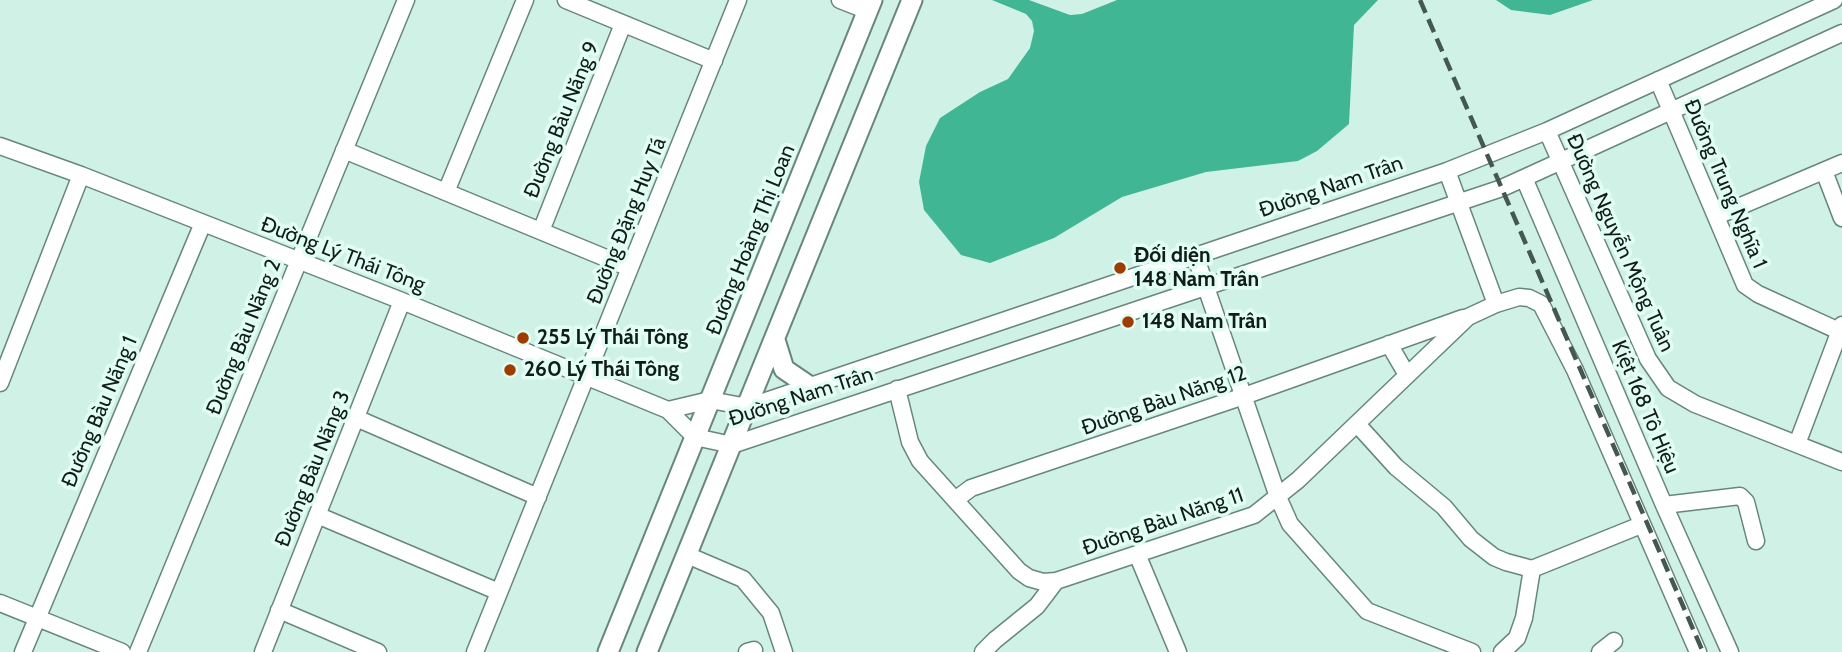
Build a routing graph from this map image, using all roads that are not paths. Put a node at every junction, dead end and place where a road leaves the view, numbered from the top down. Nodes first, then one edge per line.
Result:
1 (406, 0) edge
2 (525, 0) edge
3 (566, 0) edge
4 (738, 0) edge
5 (840, 0) edge
6 (912, 0) edge
7 (1834, 0) edge
8 (870, 6) edge
9 (623, 24) junction
10 (1842, 33) edge
11 (714, 61) junction
12 (1658, 80) junction
13 (1671, 109) junction
14 (1547, 131) junction
15 (0, 146) edge
16 (344, 150) junction
17 (1560, 161) junction
18 (1842, 163) edge
19 (1447, 171) junction
20 (1824, 171) junction
21 (81, 175) junction
22 (1524, 178) junction
23 (446, 192) junction
24 (1459, 203) junction
25 (1717, 216) junction
26 (1842, 218) edge
27 (203, 223) junction
28 (541, 231) junction
29 (1195, 255) junction
30 (299, 260) junction
31 (630, 268) junction
32 (1206, 287) junction
33 (402, 300) junction
34 (1496, 304) junction
35 (1468, 317) junction
36 (1841, 328) edge
37 (775, 340) junction
38 (1390, 344) junction
39 (1407, 375) junction
40 (586, 376) junction
41 (0, 383) edge
42 (809, 386) junction
43 (897, 389) junction
44 (1244, 396) junction
45 (710, 400) junction
46 (748, 407) junction
47 (668, 410) junction
48 (356, 418) junction
49 (1357, 424) junction
50 (695, 437) junction
51 (732, 444) junction
52 (1797, 444) junction
53 (1842, 462) edge
54 (538, 497) junction
55 (1279, 498) junction
56 (955, 500) junction
57 (1664, 505) junction
58 (317, 515) junction
59 (1642, 525) junction
60 (1756, 541) dead end
61 (1137, 554) junction
62 (687, 555) junction
63 (1532, 569) junction
64 (1056, 581) junction
65 (499, 592) junction
66 (0, 603) edge
67 (279, 610) junction
68 (37, 618) junction
69 (1614, 641) dead end
70 (1513, 649) edge
71 (653, 650) edge
72 (23, 652) edge
73 (122, 652) edge
74 (138, 652) edge
75 (263, 652) edge
76 (378, 652) edge
77 (475, 652) edge
78 (608, 652) edge
79 (784, 652) edge
80 (983, 652) edge
81 (1178, 652) edge
82 (1472, 652) edge
83 (1600, 652) edge
84 (1698, 652) edge
85 (1730, 652) edge

1 - 16 street, Đường Bàu Năng 2
2 - 23 street
3 - 9 street
4 - 11 street, Đường Đặng Huy Tá
5 - 8 street
6 - 37 main road
7 - 12 street, Đường Nam Trân
8 - 45 main road, Đường Hoàng Thị Loan
9 - 11 street
9 - 28 street, Đường Bàu Năng 9
10 - 13 street, Đường Nam Trân
11 - 31 street, Đường Đặng Huy Tá
12 - 13 street, Đường Trung Nghĩa 1
12 - 14 street, Đường Nam Trân
13 - 17 street, Đường Nam Trân
13 - 25 street, Đường Trung Nghĩa 1
14 - 17 street, Đường Nguyễn Mộng Tuân
14 - 19 street, Đường Nam Trân
15 - 21 street, Đường Lý Thái Tông
16 - 23 street
16 - 30 street, Đường Bàu Năng 2
17 - 22 street, Đường Nam Trân
17 - 52 street, Đường Nguyễn Mộng Tuân
18 - 20 street
19 - 24 street
19 - 29 street, Đường Nam Trân
20 - 25 street
20 - 26 street
21 - 27 street, Đường Lý Thái Tông
21 - 41 street
22 - 24 street, Đường Nam Trân
22 - 57 street, Kiệt 168 Tô Hiệu
23 - 28 street
24 - 32 street, Đường Nam Trân
24 - 34 street
25 - 36 street, Đường Trung Nghĩa 1
27 - 30 street, Đường Lý Thái Tông
27 - 68 street, Đường Bàu Năng 1
28 - 31 street
29 - 32 street
29 - 42 street, Đường Nam Trân
30 - 33 street, Đường Lý Thái Tông
30 - 74 street, Đường Bàu Năng 2
31 - 40 street, Đường Đặng Huy Tá
32 - 43 street, Đường Nam Trân
32 - 44 street
33 - 40 street, Đường Lý Thái Tông
33 - 48 street, Đường Bàu Năng 3
34 - 35 street, Đường Bàu Năng 11
34 - 59 street, Đường Bàu Năng 11
35 - 38 street, Đường Bàu Năng 12
35 - 39 street, Đường Bàu Năng 11
36 - 52 street
37 - 42 main road
37 - 46 main road
38 - 39 street
38 - 44 street, Đường Bàu Năng 12
39 - 49 street, Đường Bàu Năng 11
40 - 47 street, Đường Lý Thái Tông
40 - 54 street, Đường Đặng Huy Tá
42 - 46 street, Đường Nam Trân
43 - 51 street, Đường Nam Trân
43 - 56 street
44 - 55 street
44 - 56 street, Đường Bàu Năng 12
45 - 46 street, Đường Nam Trân
45 - 47 street, Đường Nam Trân
45 - 50 main road, Đường Hoàng Thị Loan
46 - 51 main road
47 - 50 street
48 - 54 street
48 - 58 street, Đường Bàu Năng 3
49 - 55 street, Đường Bàu Năng 11
49 - 63 street
50 - 51 street, Đường Nam Trân
50 - 78 main road, Đường Hoàng Thị Loan
51 - 62 main road
52 - 53 street, Đường Nguyễn Mộng Tuân
54 - 65 street, Đường Đặng Huy Tá
55 - 61 street, Đường Bàu Năng 11
55 - 82 street
56 - 64 street
57 - 60 street
57 - 85 street, Kiệt 168 Tô Hiệu
58 - 65 street
58 - 67 street, Đường Bàu Năng 3
59 - 63 street
59 - 84 street, Đường Bàu Năng 11
61 - 64 street, Đường Bàu Năng 11
61 - 81 street
62 - 71 main road
62 - 79 street
63 - 70 street
64 - 80 street
65 - 77 street, Đường Đặng Huy Tá
66 - 68 street
67 - 75 street, Đường Bàu Năng 3
67 - 76 street
68 - 72 street, Đường Bàu Năng 1
68 - 73 street
69 - 83 street

